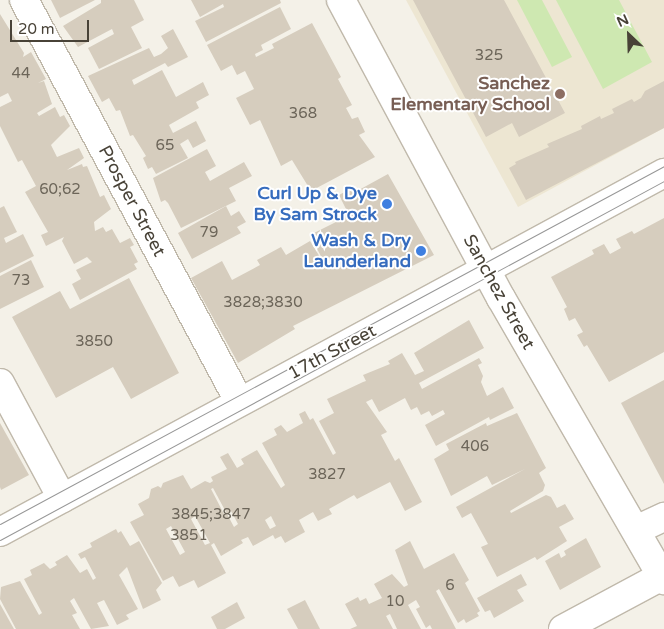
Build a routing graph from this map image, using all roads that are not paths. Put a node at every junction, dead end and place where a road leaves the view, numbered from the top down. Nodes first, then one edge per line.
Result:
1 (24, 0) edge
2 (341, 0) edge
3 (664, 173) edge
4 (486, 270) junction
5 (0, 383) edge
6 (240, 402) junction
7 (62, 498) junction
8 (664, 517) edge
9 (636, 530) junction
10 (0, 532) edge
11 (663, 578) edge
12 (563, 629) edge

1 - 6 street, Prosper Street
2 - 4 street, Sanchez Street
3 - 4 street, 17th Street
4 - 6 street, 17th Street
4 - 9 street, Sanchez Street
5 - 7 street
6 - 7 street, 17th Street
7 - 10 street, 17th Street
8 - 9 street
9 - 11 street, Sanchez Street
11 - 12 street

